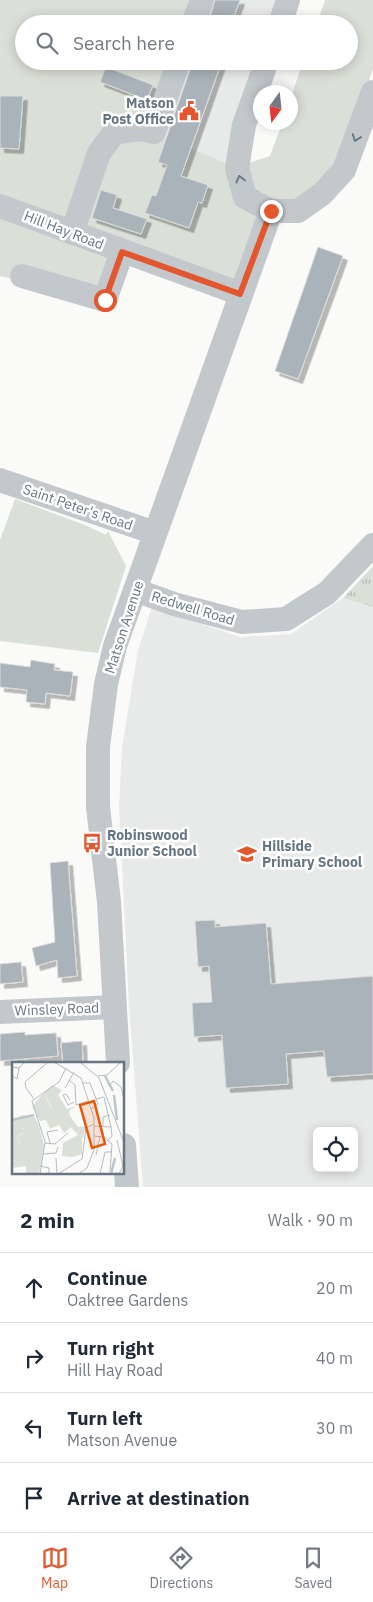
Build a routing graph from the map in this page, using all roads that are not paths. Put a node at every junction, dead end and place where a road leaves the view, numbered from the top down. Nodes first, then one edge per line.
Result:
1 (202, 0) edge
2 (288, 0) edge
3 (196, 15) edge
4 (283, 15) edge
5 (177, 70) edge
6 (264, 70) edge
7 (373, 92) edge
8 (0, 206) edge
9 (271, 211) junction
10 (72, 233) junction
11 (122, 252) junction
12 (22, 276) dead end
13 (240, 294) junction
14 (0, 480) edge
15 (155, 533) junction
16 (373, 544) edge
17 (135, 590) junction
18 (114, 1007) junction
19 (0, 1012) edge
20 (118, 1062) edge
21 (125, 1159) edge
22 (127, 1187) edge

1 - 3 street
2 - 4 street
5 - 10 street
9 -> 6 street
7 -> 9 street
8 - 10 street, Hill Hay Road
9 - 13 street, Matson Avenue
10 - 11 street, Hill Hay Road
11 - 12 street
11 - 13 street, Hill Hay Road
13 - 15 street, Matson Avenue
14 - 15 street, Saint Peter's Road
15 - 17 street, Matson Avenue
16 - 17 street, Redwell Road
17 - 18 street, Matson Avenue
18 - 19 street, Winsley Road
18 - 20 street, Matson Avenue
21 - 22 street

